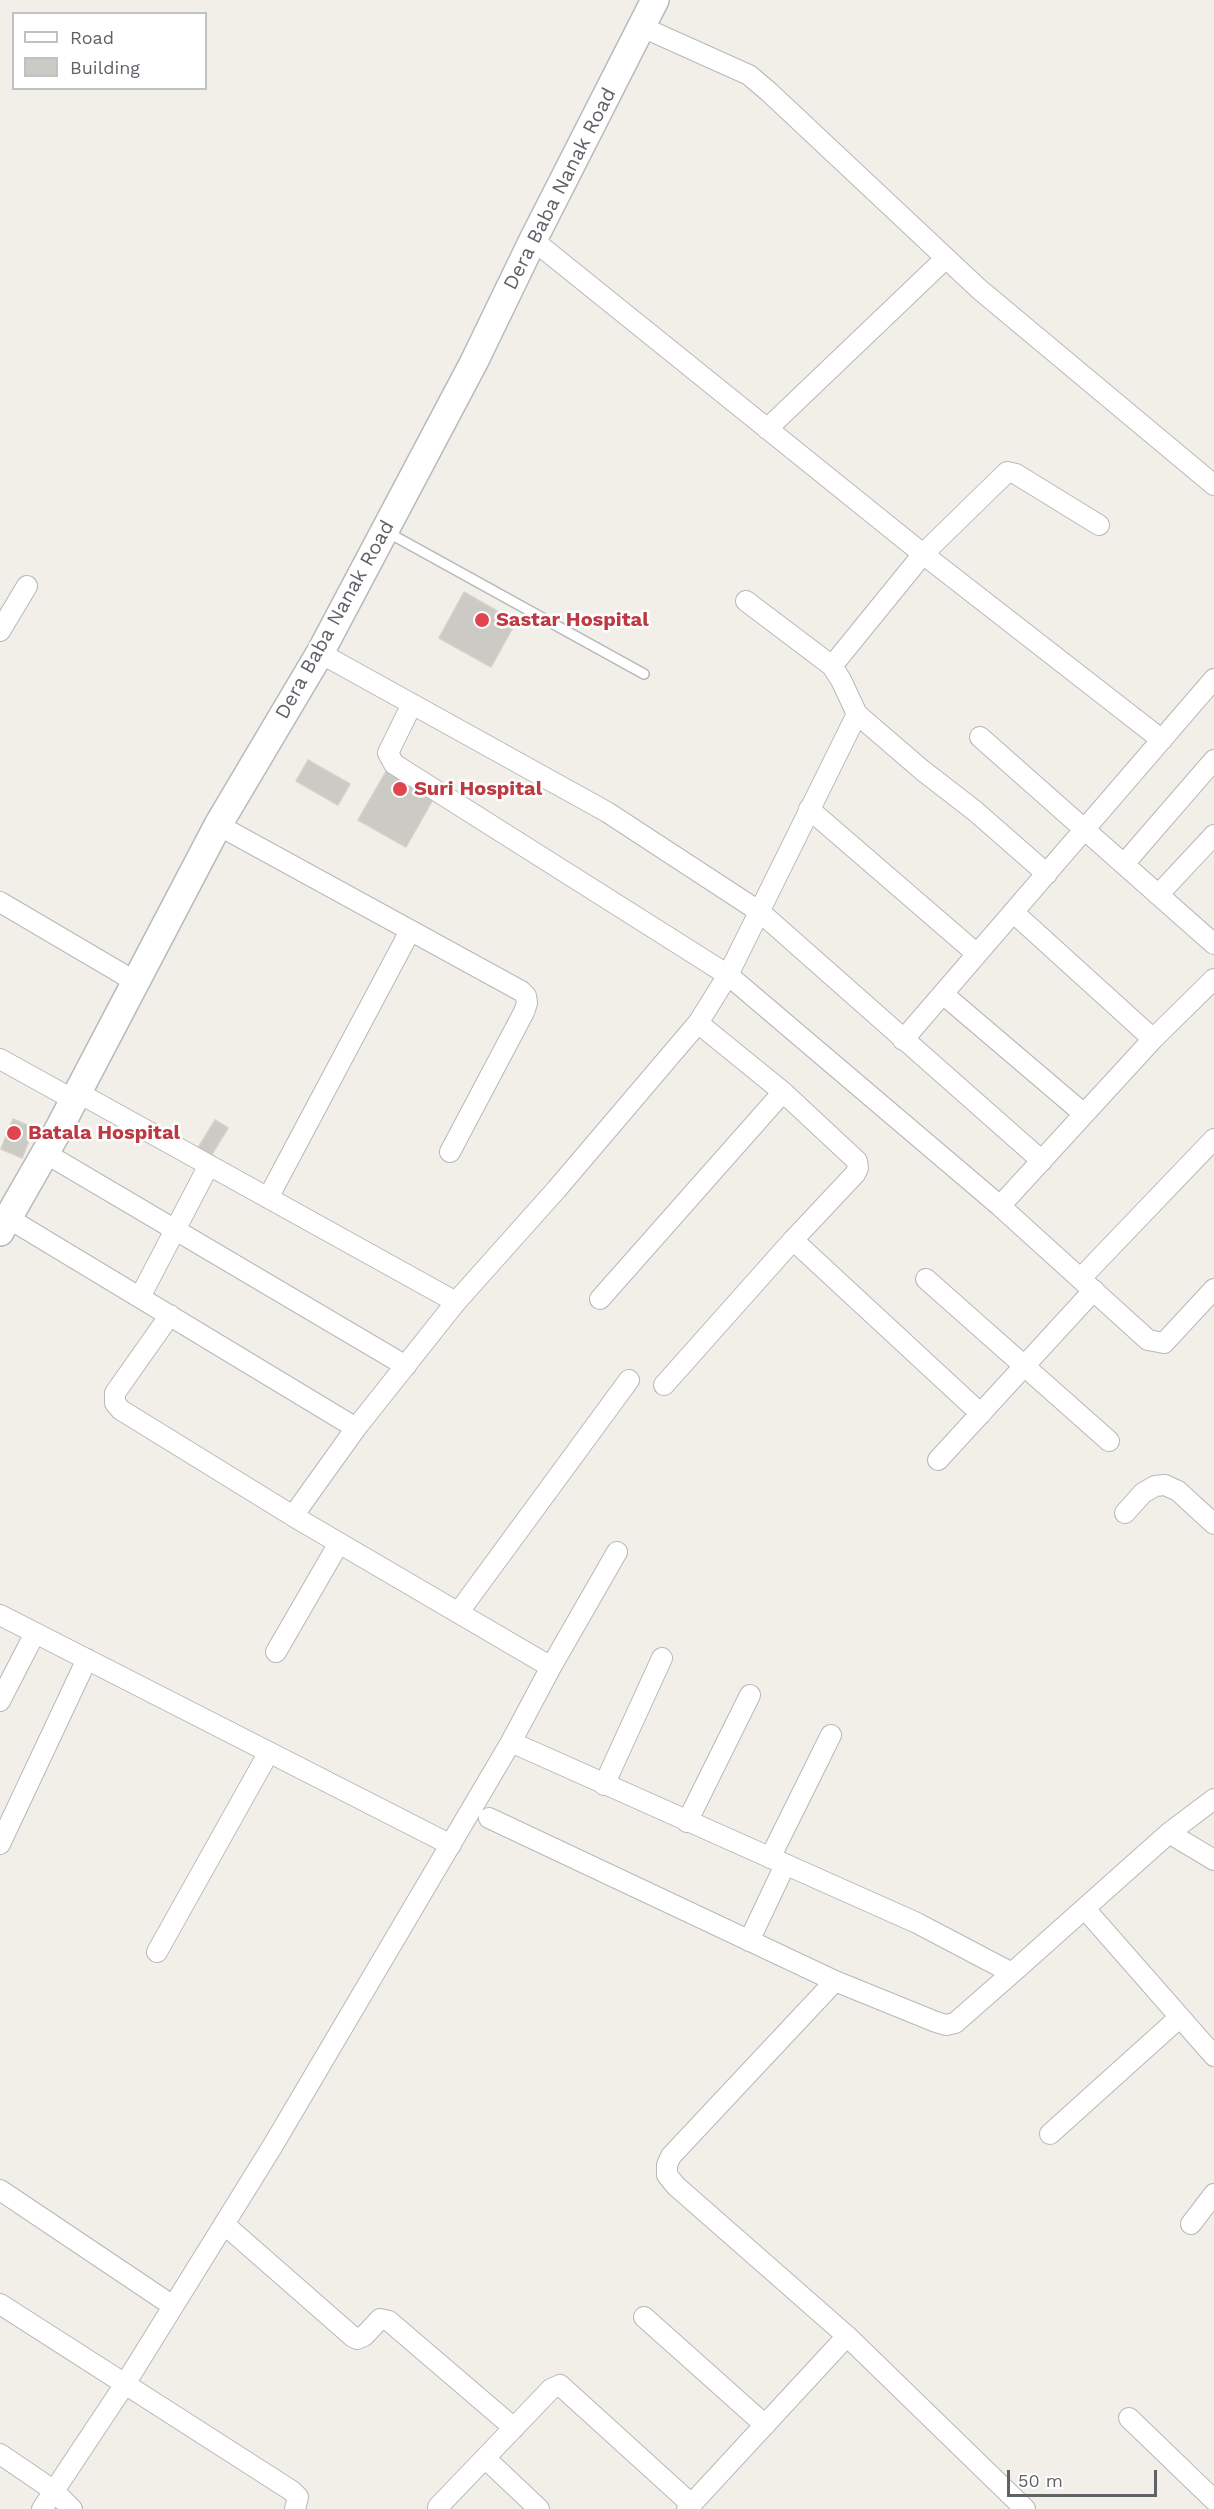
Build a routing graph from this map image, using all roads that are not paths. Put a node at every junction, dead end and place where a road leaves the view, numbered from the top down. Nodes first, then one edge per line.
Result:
1 (655, 0) edge
2 (642, 27) junction
3 (533, 240) junction
4 (946, 258) junction
5 (767, 429) junction
6 (1214, 485) edge
7 (1099, 525) dead end
8 (385, 531) junction
9 (923, 554) junction
10 (27, 586) dead end
11 (746, 601) dead end
12 (0, 631) edge
13 (321, 653) junction
14 (832, 666) junction
15 (644, 674) dead end
16 (1214, 679) edge
17 (412, 704) junction
18 (857, 714) junction
19 (980, 737) dead end
20 (1162, 740) junction
21 (1214, 760) edge
22 (809, 809) junction
23 (218, 825) junction
24 (1084, 828) junction
25 (1214, 835) edge
26 (1124, 864) junction
27 (1047, 874) junction
28 (1158, 895) junction
29 (0, 903) edge
30 (760, 912) junction
31 (1013, 912) junction
32 (410, 931) junction
33 (1214, 944) edge
34 (977, 954) junction
35 (728, 975) junction
36 (1214, 979) edge
37 (136, 982) junction
38 (943, 994) junction
39 (698, 1023) junction
40 (1153, 1039) junction
41 (903, 1040) junction
42 (0, 1059) edge
43 (783, 1092) junction
44 (76, 1096) junction
45 (1084, 1114) junction
46 (1214, 1139) edge
47 (450, 1152) dead end
48 (45, 1153) junction
49 (1042, 1161) junction
50 (209, 1165) junction
51 (268, 1198) junction
52 (1000, 1206) junction
53 (4, 1225) edge
54 (175, 1230) junction
55 (793, 1240) junction
56 (926, 1279) dead end
57 (1088, 1284) junction
58 (1214, 1289) edge
59 (140, 1297) junction
60 (600, 1299) dead end
61 (456, 1302) junction
62 (170, 1316) junction
63 (405, 1366) junction
64 (1024, 1367) junction
65 (629, 1380) dead end
66 (664, 1385) dead end
67 (981, 1414) junction
68 (356, 1428) junction
69 (1109, 1441) dead end
70 (938, 1460) dead end
71 (1125, 1513) dead end
72 (293, 1516) junction
73 (1214, 1524) edge
74 (339, 1544) junction
75 (617, 1552) dead end
76 (458, 1613) junction
77 (0, 1615) edge
78 (35, 1633) junction
79 (276, 1652) dead end
80 (662, 1658) dead end
81 (87, 1659) junction
82 (551, 1667) junction
83 (750, 1695) dead end
84 (0, 1701) edge
85 (831, 1735) dead end
86 (511, 1742) junction
87 (269, 1752) junction
88 (604, 1785) junction
89 (1214, 1799) edge
90 (489, 1818) dead end
91 (687, 1822) junction
92 (1169, 1833) junction
93 (0, 1844) edge
94 (451, 1845) junction
95 (1214, 1860) edge
96 (778, 1861) junction
97 (1086, 1910) junction
98 (749, 1941) junction
99 (157, 1952) dead end
100 (1012, 1973) junction
101 (835, 1981) junction
102 (1180, 2017) junction
103 (1214, 2056) edge
104 (1050, 2134) dead end
105 (0, 2190) edge
106 (1214, 2194) edge
107 (224, 2224) junction
108 (1191, 2224) dead end
109 (0, 2304) edge
110 (173, 2306) junction
111 (644, 2317) dead end
112 (847, 2336) junction
113 (125, 2384) junction
114 (1129, 2418) dead end
115 (765, 2426) junction
116 (514, 2428) junction
117 (0, 2454) edge
118 (485, 2458) junction
119 (53, 2490) junction
120 (1214, 2500) edge
121 (438, 2507) dead end
122 (689, 2507) edge
123 (42, 2509) edge
124 (72, 2509) edge
125 (295, 2509) edge
126 (539, 2509) edge
127 (1025, 2509) edge

1 - 2 main road, Dera Baba Nanak Road
2 - 3 main road, Dera Baba Nanak Road
2 - 4 street
3 - 5 street
3 - 8 main road, Dera Baba Nanak Road
4 - 5 street
4 - 6 street
5 - 9 street
7 - 9 street
8 - 13 main road, Dera Baba Nanak Road
8 - 15 lane
9 - 14 street
9 - 20 street
10 - 12 street
11 - 14 street
13 - 17 street
13 - 23 main road, Dera Baba Nanak Road
14 - 18 street
16 - 20 street
17 - 30 street
17 - 35 street
18 - 22 street
18 - 27 street
19 - 24 street
20 - 24 street
21 - 26 street
22 - 30 street
22 - 34 street
23 - 32 street
23 - 37 main road, Dera Baba Nanak Road
24 - 26 street
24 - 27 street
25 - 28 street
26 - 28 street
27 - 31 street
28 - 33 street
29 - 37 street
30 - 35 street
30 - 41 street
31 - 34 street
31 - 40 street
32 - 47 street
32 - 51 street
34 - 38 street
35 - 39 street
35 - 52 street
36 - 40 street
37 - 44 main road, Dera Baba Nanak Road
38 - 41 street
38 - 45 street
39 - 43 street
39 - 61 street
40 - 45 street
41 - 49 street
42 - 44 street
43 - 55 street
43 - 60 street
44 - 48 main road, Dera Baba Nanak Road
44 - 50 street
45 - 49 street
46 - 57 street
48 - 53 main road, Dera Baba Nanak Road
48 - 54 street
49 - 52 street
50 - 51 street
50 - 54 street
51 - 61 street
52 - 57 street
53 - 59 street
54 - 59 street
54 - 63 street
55 - 66 street
55 - 67 street
56 - 64 street
57 - 58 street
57 - 64 street
59 - 62 street
61 - 63 street
62 - 68 street
62 - 72 street
63 - 68 street
64 - 67 street
64 - 69 street
65 - 76 street
67 - 70 street
68 - 72 street
71 - 73 street
72 - 74 street
74 - 76 street
74 - 79 street
75 - 82 street
76 - 82 street
77 - 78 street
78 - 81 street
78 - 84 street
80 - 88 street
81 - 87 street
81 - 93 street
82 - 86 street
83 - 91 street
85 - 96 street
86 - 88 street
86 - 94 street
87 - 94 street
87 - 99 street
88 - 91 street
89 - 92 street
90 - 98 street
91 - 96 street
92 - 95 street
92 - 97 street
94 - 107 street
96 - 98 street
96 - 100 street
97 - 100 street
97 - 102 street
98 - 101 street
100 - 101 street
101 - 112 street
102 - 103 street
102 - 104 street
105 - 110 street
106 - 108 street
107 - 110 street
107 - 116 street
109 - 113 street
110 - 113 street
111 - 115 street
112 - 115 street
112 - 127 street
113 - 119 street
113 - 125 street
114 - 120 street
115 - 122 street
116 - 118 street
116 - 122 street
117 - 119 street
118 - 121 street
118 - 126 street
119 - 123 street
119 - 124 street

